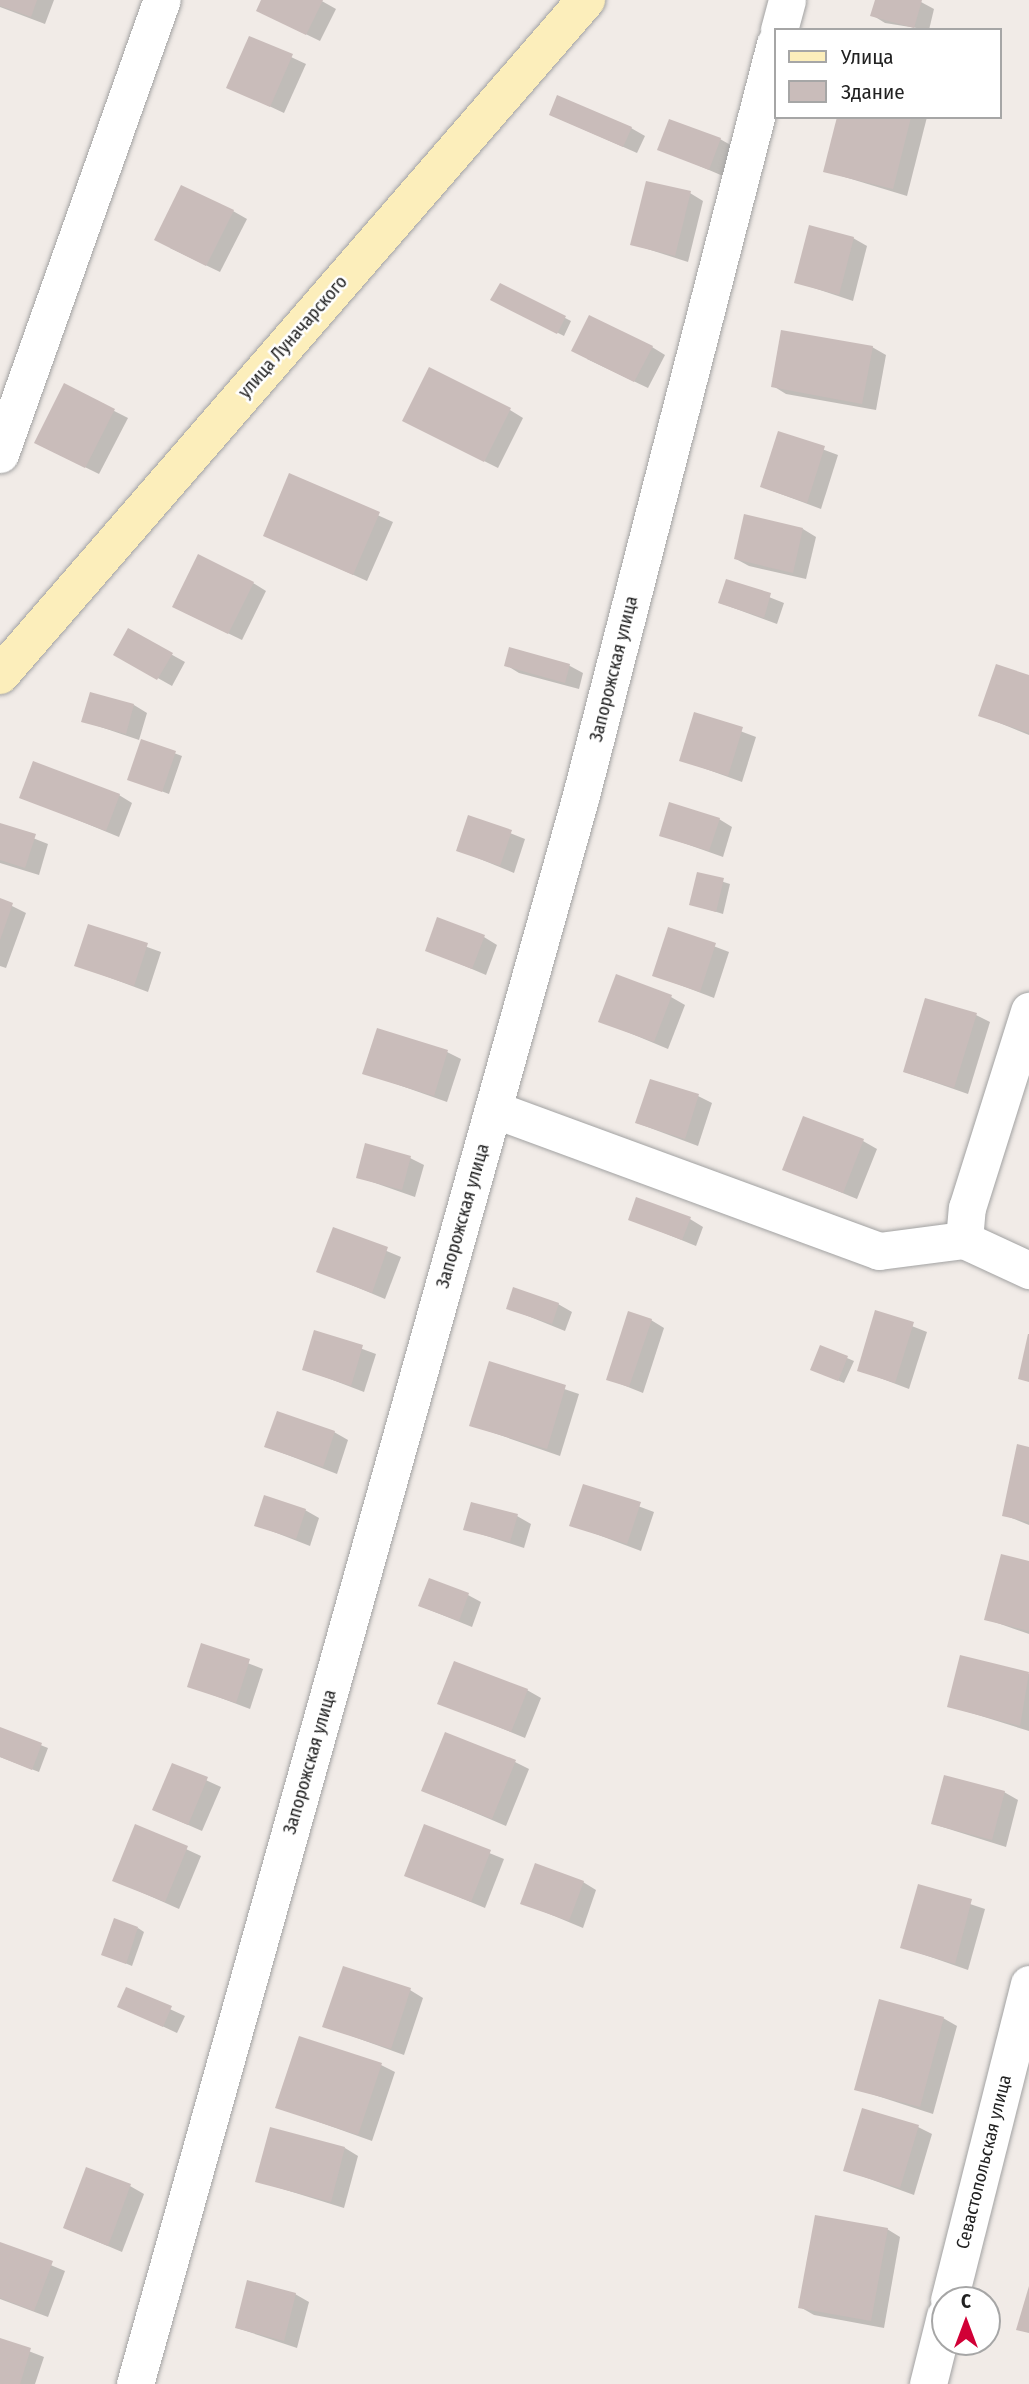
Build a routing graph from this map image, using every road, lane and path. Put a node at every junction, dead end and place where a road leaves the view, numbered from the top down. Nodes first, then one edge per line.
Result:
1 (162, 0) edge
2 (586, 0) edge
3 (787, 0) edge
4 (780, 28) edge
5 (774, 48) edge
6 (0, 454) edge
7 (0, 674) edge
8 (1029, 1011) edge
9 (493, 1109) junction
10 (964, 1240) junction
11 (1029, 1270) edge
12 (1029, 1984) edge
13 (953, 2286) edge
14 (935, 2356) edge
15 (135, 2384) edge
16 (928, 2384) edge

1 - 6 street
2 - 7 main road, улица Луначарского
3 - 4 street
5 - 9 street, Запорожская улица
8 - 10 street
9 - 10 street
9 - 15 street, Запорожская улица
10 - 11 street
12 - 13 street, Севастопольская улица
14 - 16 street

